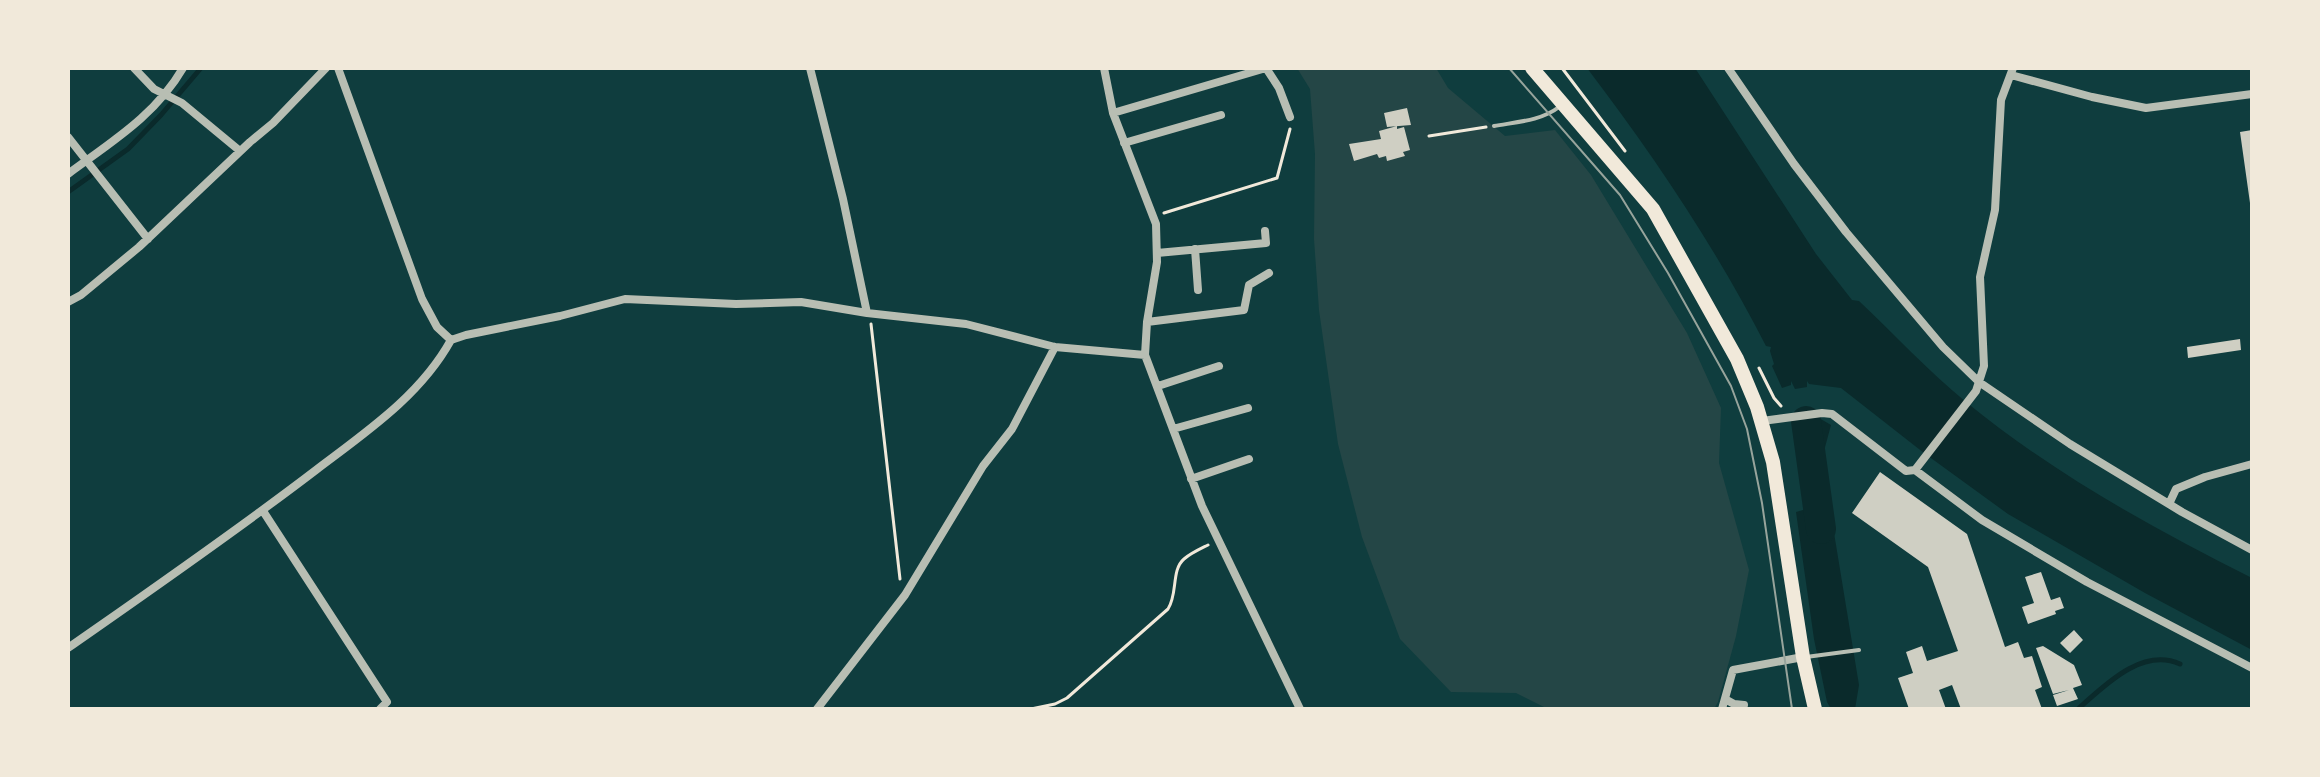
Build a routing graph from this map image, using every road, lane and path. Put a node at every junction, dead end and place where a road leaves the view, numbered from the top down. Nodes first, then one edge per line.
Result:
1 (134, 68) edge
2 (183, 68) edge
3 (326, 68) edge
4 (338, 68) edge
5 (810, 68) edge
6 (1104, 68) edge
7 (1266, 68) edge
8 (1532, 68) edge
9 (1562, 68) edge
10 (1728, 68) edge
11 (2012, 71) edge
12 (165, 93) junction
13 (2252, 94) edge
14 (1564, 103) junction
15 (1113, 113) junction
16 (1221, 115) dead end
17 (1290, 117) joint
18 (1494, 126) joint
19 (1429, 136) dead end
20 (68, 137) edge
21 (1124, 143) junction
22 (240, 151) junction
23 (1625, 151) dead end
24 (86, 160) junction
25 (68, 174) edge
26 (1153, 216) junction
27 (1265, 231) dead end
28 (148, 239) junction
29 (1195, 249) junction
30 (1157, 253) junction
31 (1269, 273) dead end
32 (1198, 290) dead end
33 (68, 302) edge
34 (867, 313) junction
35 (1147, 322) junction
36 (451, 340) junction
37 (1055, 347) junction
38 (1145, 355) junction
39 (1219, 366) dead end
40 (1758, 366) dead end
41 (1158, 386) junction
42 (1978, 386) junction
43 (1248, 408) dead end
44 (1788, 408) dead end
45 (1762, 421) junction
46 (1173, 429) junction
47 (1249, 459) dead end
48 (2252, 464) edge
49 (1917, 468) junction
50 (1191, 479) junction
51 (2169, 504) junction
52 (263, 511) junction
53 (1218, 539) junction
54 (2252, 550) edge
55 (906, 593) junction
56 (68, 648) edge
57 (1859, 650) dead end
58 (1803, 657) junction
59 (2252, 668) edge
60 (1725, 699) junction
61 (1744, 705) dead end
62 (380, 709) edge
63 (817, 709) edge
64 (1031, 709) edge
65 (1300, 709) edge
66 (1722, 709) edge
67 (1815, 709) edge

1 - 12 street
2 - 12 street
3 - 22 street
4 - 36 street
5 - 34 street
6 - 15 street
7 - 15 street
7 - 17 street
8 - 14 highway
9 - 23 path
10 - 42 street
11 - 13 street
11 - 42 street
12 - 22 street
12 - 24 street
14 - 18 lane
14 - 45 highway
15 - 21 street
16 - 21 street
17 - 26 path
18 - 19 path
20 - 24 street
21 - 26 street
22 - 28 street
24 - 25 street
24 - 28 street
26 - 30 street
27 - 29 street
28 - 33 street
29 - 30 street
29 - 32 street
30 - 35 street
31 - 35 street
34 - 36 street
34 - 37 street
34 - 55 path
35 - 38 street
36 - 52 street
37 - 38 street
37 - 55 street
38 - 41 street
39 - 41 street
40 - 44 path
41 - 46 street
42 - 49 street
42 - 51 street
43 - 46 street
45 - 49 street
45 - 58 highway
46 - 50 street
47 - 50 street
48 - 51 street
49 - 59 street
50 - 53 street
51 - 54 street
52 - 56 street
52 - 62 street
53 - 64 path
53 - 65 street
55 - 63 street
57 - 58 lane
58 - 60 street
58 - 67 highway
60 - 61 street
60 - 66 street

